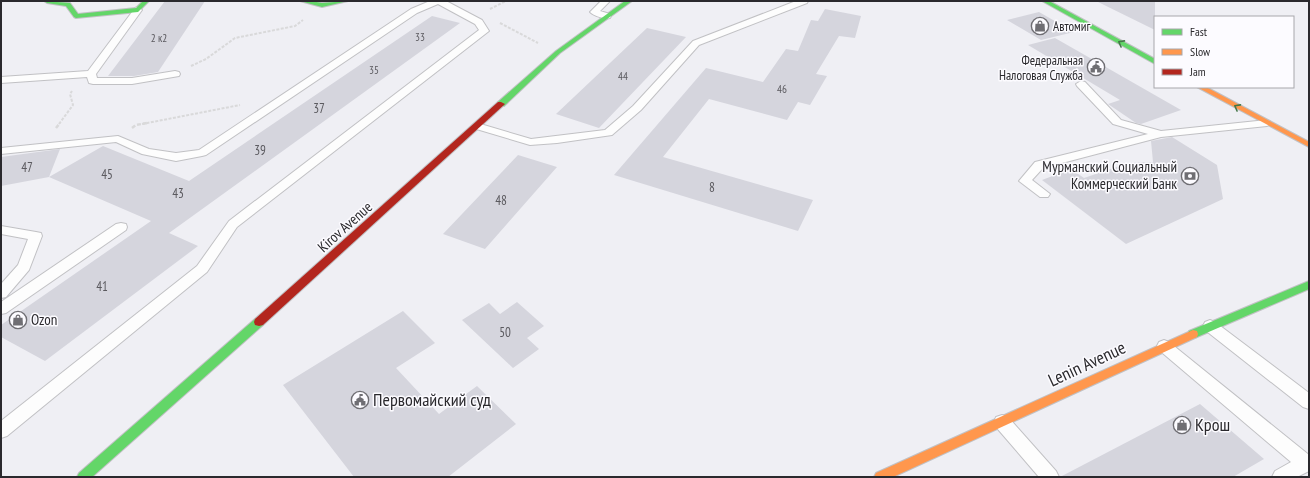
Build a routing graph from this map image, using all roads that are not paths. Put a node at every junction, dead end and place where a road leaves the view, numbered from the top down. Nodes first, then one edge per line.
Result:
1 (46, 1) edge
2 (146, 1) edge
3 (304, 1) edge
4 (345, 1) edge
5 (438, 1) edge
6 (606, 1) edge
7 (629, 1) edge
8 (804, 1) edge
9 (1045, 1) edge
10 (70, 2) edge
11 (138, 10) junction
12 (607, 16) junction
13 (1154, 61) edge
14 (91, 74) junction
15 (174, 74) road end
16 (1, 80) edge
17 (1081, 84) dead end
18 (1203, 88) edge
19 (1267, 123) junction
20 (478, 126) junction
21 (1161, 134) junction
22 (1309, 145) edge
23 (1, 151) edge
24 (1044, 194) dead end
25 (121, 227) dead end
26 (1, 230) edge
27 (1309, 285) edge
28 (1, 293) edge
29 (1, 309) edge
30 (1210, 326) junction
31 (1164, 346) junction
32 (1309, 402) edge
33 (1002, 422) junction
34 (1, 431) edge
35 (1307, 463) edge
36 (83, 477) edge
37 (880, 477) edge
38 (1050, 477) edge
39 (1282, 477) edge

1 - 10 main road
2 - 11 main road
3 - 4 main road
5 - 23 lane
5 - 34 lane
6 - 12 lane
7 - 12 main road, Kirov Avenue
8 - 20 lane
13 -> 9 main road
10 - 11 main road
11 - 14 lane
12 - 20 main road, Kirov Avenue
14 - 15 lane
14 - 16 lane
17 - 21 lane
19 -> 18 main road
19 - 21 lane
19 - 22 main road
20 - 36 main road, Kirov Avenue
21 - 24 lane
25 - 29 lane
26 - 28 lane
27 - 30 main road, Lenin Avenue
30 - 31 main road, Lenin Avenue
30 - 32 lane
31 - 33 main road, Lenin Avenue
31 - 35 lane
33 - 37 main road, Lenin Avenue
33 - 38 lane
35 - 39 lane

